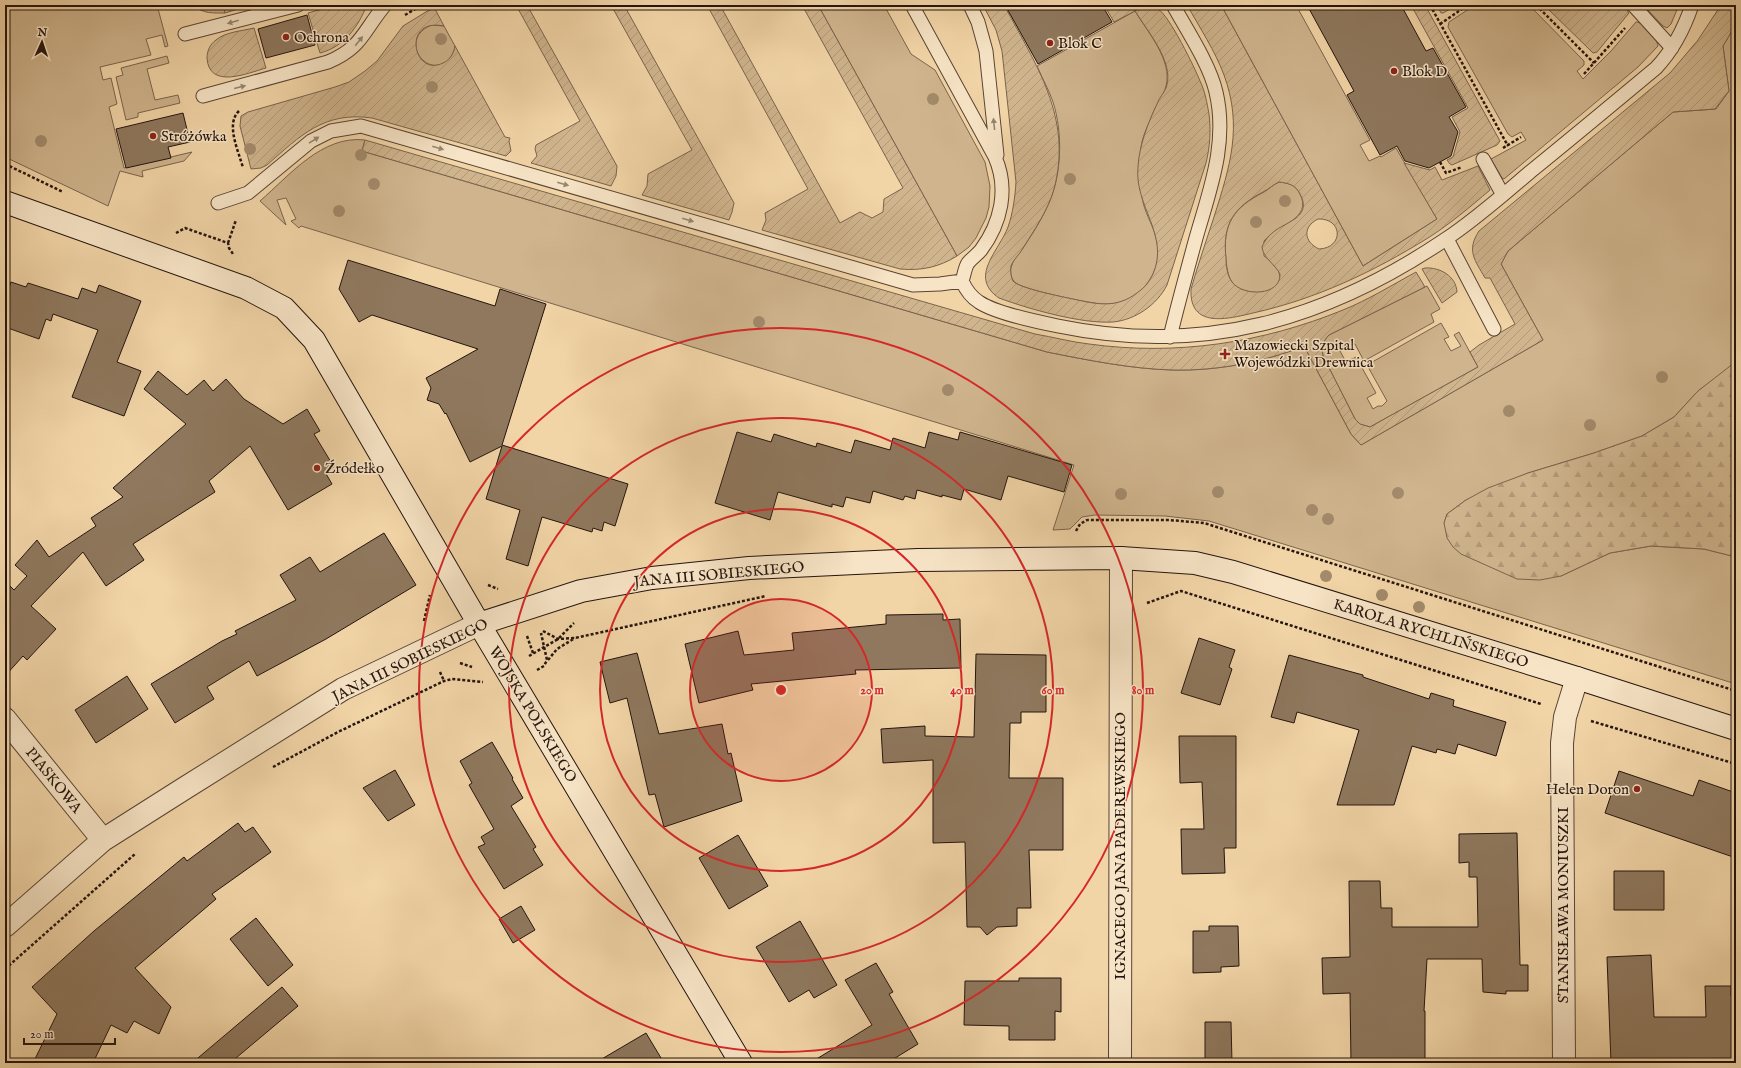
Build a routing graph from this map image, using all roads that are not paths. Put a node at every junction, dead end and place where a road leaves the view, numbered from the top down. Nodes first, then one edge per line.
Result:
1 (298, 5) edge
2 (385, 5) edge
3 (912, 5) edge
4 (970, 5) edge
5 (1173, 5) edge
6 (1692, 5) edge
7 (1636, 8) edge
8 (185, 34) dead end
9 (1672, 48) junction
10 (202, 96) dead end
11 (1483, 159) dead end
12 (998, 163) junction
13 (1503, 195) junction
14 (5, 202) edge
15 (218, 203) dead end
16 (1447, 238) junction
17 (962, 281) junction
18 (1494, 329) dead end
19 (1170, 338) junction
20 (1121, 558) junction
21 (479, 624) junction
22 (1577, 678) junction
23 (5, 719) edge
24 (1736, 729) edge
25 (103, 840) junction
26 (5, 926) edge
27 (741, 1063) edge
28 (1120, 1063) edge
29 (1564, 1063) edge

1 -> 8 lane
10 -> 2 lane
3 - 12 lane
12 -> 4 lane
5 - 19 lane
6 - 9 lane
7 - 9 lane
9 - 13 lane
11 - 13 lane
12 - 17 lane
13 - 16 lane
14 - 21 street, WOJSKA POLSKIEGO
15 -> 17 lane
16 - 18 lane
16 - 19 lane
17 - 19 lane
20 - 21 street, JANA III SOBIESKIEGO
20 - 22 street, KAROLA RYCHLIŃSKIEGO
20 - 28 street, IGNACEGO JANA PADEREWSKIEGO
21 - 25 street, JANA III SOBIESKIEGO
21 - 27 street, WOJSKA POLSKIEGO
22 - 24 street, KAROLA RYCHLIŃSKIEGO
22 - 29 street, STANISŁAWA MONIUSZKI
23 - 25 street, PIASKOWA
25 - 26 street, JANA III SOBIESKIEGO

